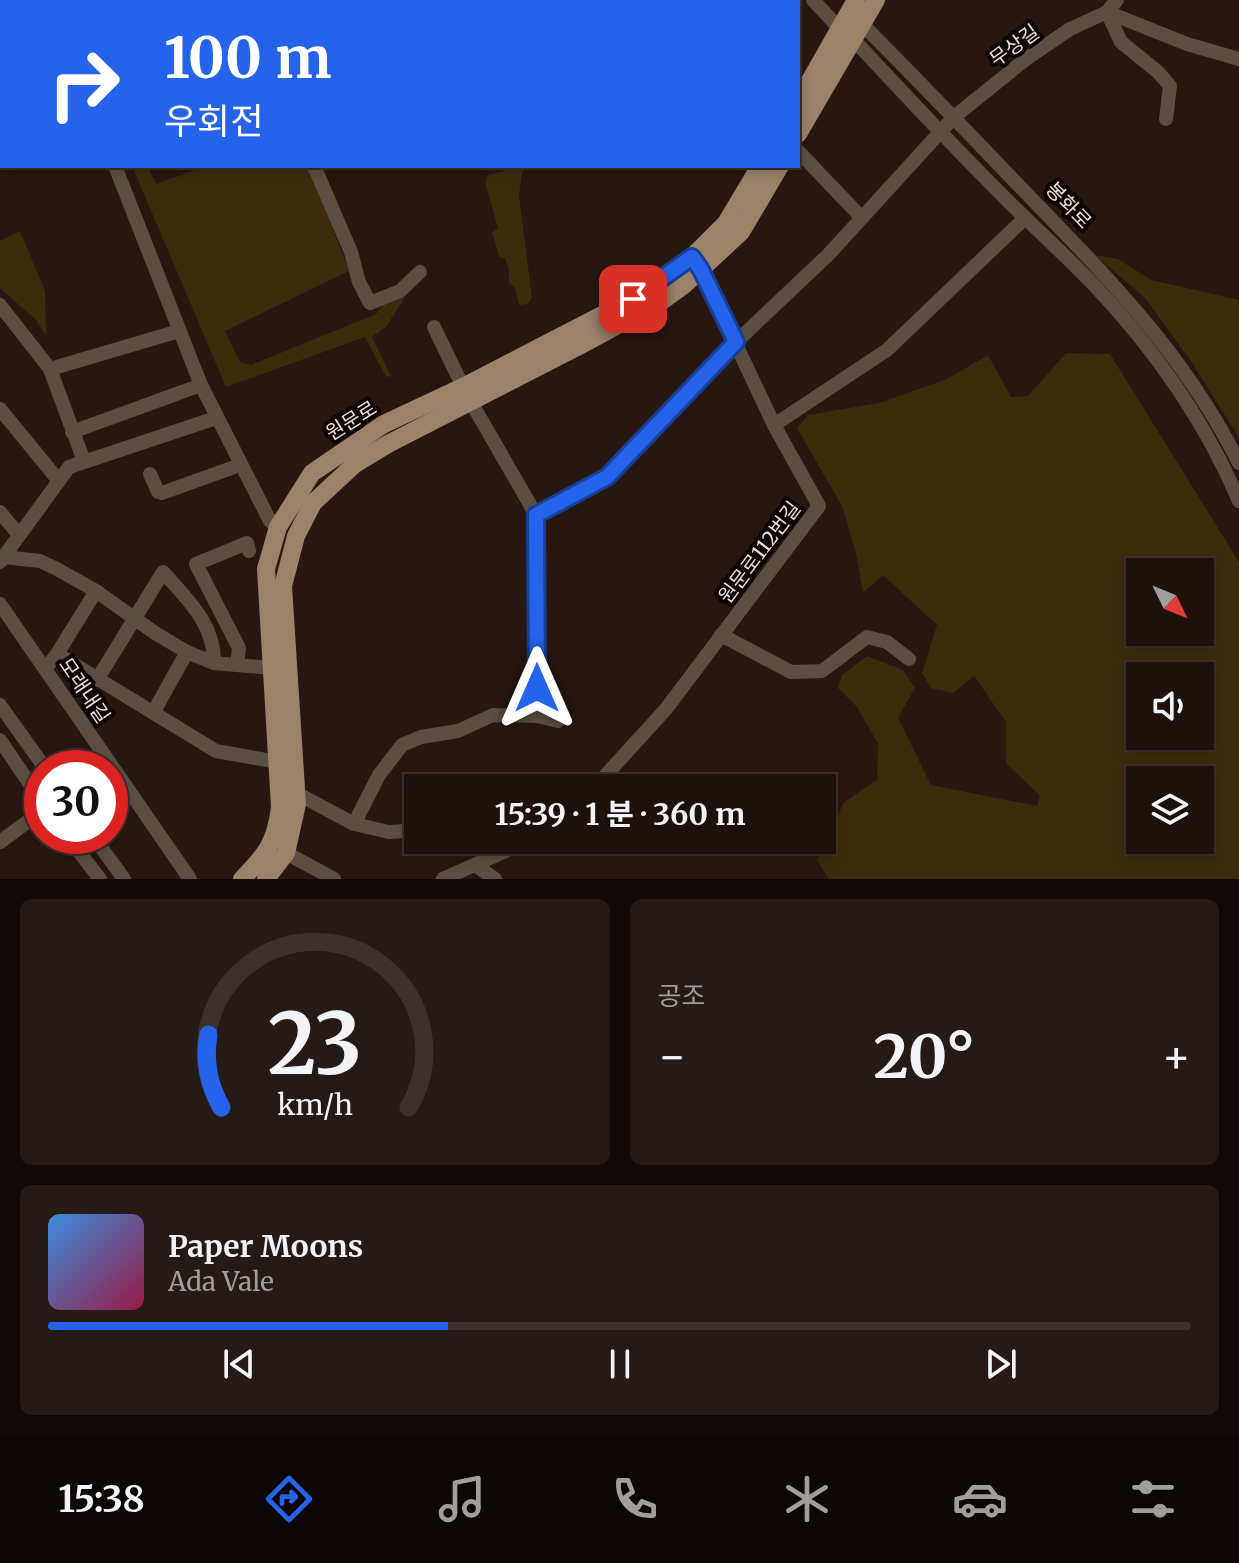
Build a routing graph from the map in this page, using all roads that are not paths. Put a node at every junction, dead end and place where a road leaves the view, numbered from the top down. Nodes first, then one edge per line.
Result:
1 (813, 0) edge
2 (876, 0) edge
3 (1117, 0) edge
4 (848, 4) edge
5 (1107, 12) junction
6 (852, 31) junction
7 (1239, 59) edge
8 (800, 99) edge
9 (954, 117) junction
10 (1166, 119) dead end
11 (800, 130) edge
12 (939, 132) junction
13 (800, 153) edge
14 (116, 168) edge
15 (315, 168) edge
16 (759, 168) edge
17 (779, 168) edge
18 (862, 218) junction
19 (1025, 218) junction
20 (697, 264) junction
21 (420, 272) dead end
22 (1, 307) edge
23 (434, 327) dead end
24 (179, 331) junction
25 (736, 342) junction
26 (50, 369) junction
27 (201, 385) junction
28 (467, 394) junction
29 (0, 409) edge
30 (216, 418) junction
31 (774, 425) junction
32 (72, 432) junction
33 (84, 461) junction
34 (1239, 463) edge
35 (240, 465) junction
36 (150, 474) dead end
37 (59, 481) junction
38 (1239, 501) edge
39 (0, 512) edge
40 (536, 515) junction
41 (278, 527) junction
42 (19, 535) junction
43 (296, 536) junction
44 (249, 551) dead end
45 (2, 560) edge
46 (96, 591) junction
47 (0, 604) edge
48 (135, 618) junction
49 (721, 635) junction
50 (187, 652) junction
51 (57, 654) junction
52 (909, 659) dead end
53 (214, 663) junction
54 (237, 665) junction
55 (46, 668) junction
56 (271, 668) junction
57 (97, 680) junction
58 (0, 705) edge
59 (153, 713) junction
60 (537, 716) junction
61 (558, 721) dead end
62 (0, 740) edge
63 (32, 750) edge
64 (278, 762) junction
65 (607, 774) edge
66 (24, 775) edge
67 (298, 794) junction
68 (24, 824) edge
69 (354, 824) junction
70 (404, 831) edge
71 (0, 842) edge
72 (286, 853) junction
73 (81, 854) edge
74 (106, 854) edge
75 (499, 854) edge
76 (475, 865) junction
77 (242, 878) edge
78 (270, 878) edge
79 (100, 879) edge
80 (124, 879) edge
81 (190, 879) edge
82 (334, 879) edge
83 (443, 879) edge
84 (495, 879) edge

1 - 6 street, 봉화로
2 - 6 main road
3 - 5 street
4 - 6 main road
5 - 7 street
5 - 9 street, 무상길
5 - 10 street
6 - 8 main road
6 - 9 street, 봉화로
6 - 11 main road
6 - 12 street, 봉화로
9 - 12 street, 무상길
9 - 34 street, 봉화로
12 - 18 street, 무상길
12 - 19 street, 봉화로
13 - 18 street
14 - 24 street
15 - 21 street
16 - 20 main road, 원문로
17 - 20 main road, 원문로
18 - 25 street, 무상길
19 - 31 street
19 - 38 street, 봉화로
20 - 25 street, 원문로112번길
20 - 28 main road, 원문로
22 - 26 street
23 - 28 street
24 - 26 street
24 - 27 street
25 - 31 street, 원문로112번길
25 - 40 street, 무상길
26 - 32 street
27 - 30 street
27 - 32 street
28 - 40 street
28 - 41 main road, 원문로
28 - 43 main road, 원문로
29 - 37 street
30 - 33 street
30 - 35 street
31 - 49 street, 원문로112번길
32 - 33 street
33 - 37 street
35 - 36 street
35 - 41 street
37 - 42 street
39 - 42 street
40 - 60 street
41 - 43 main road
41 - 56 main road, 원문로
42 - 45 street
43 - 67 main road, 원문로
44 - 54 street
45 - 46 street
46 - 48 street
46 - 51 street
47 - 55 street, 모래내길
48 - 50 street
48 - 53 street
48 - 57 street
49 - 52 street
49 - 65 street, 원문로112번길
50 - 53 street
50 - 59 street
51 - 55 street
51 - 57 street
53 - 54 street
54 - 56 street
55 - 81 street, 모래내길
56 - 64 main road, 원문로
57 - 59 street
58 - 63 street
59 - 64 street
60 - 61 street
60 - 69 street
62 - 66 street
64 - 77 main road, 원문로
67 - 69 street
67 - 72 main road, 원문로
68 - 71 street
69 - 70 street
72 - 78 main road, 원문로
72 - 82 street
73 - 79 street
74 - 80 street
75 - 76 street
76 - 83 street
76 - 84 street

